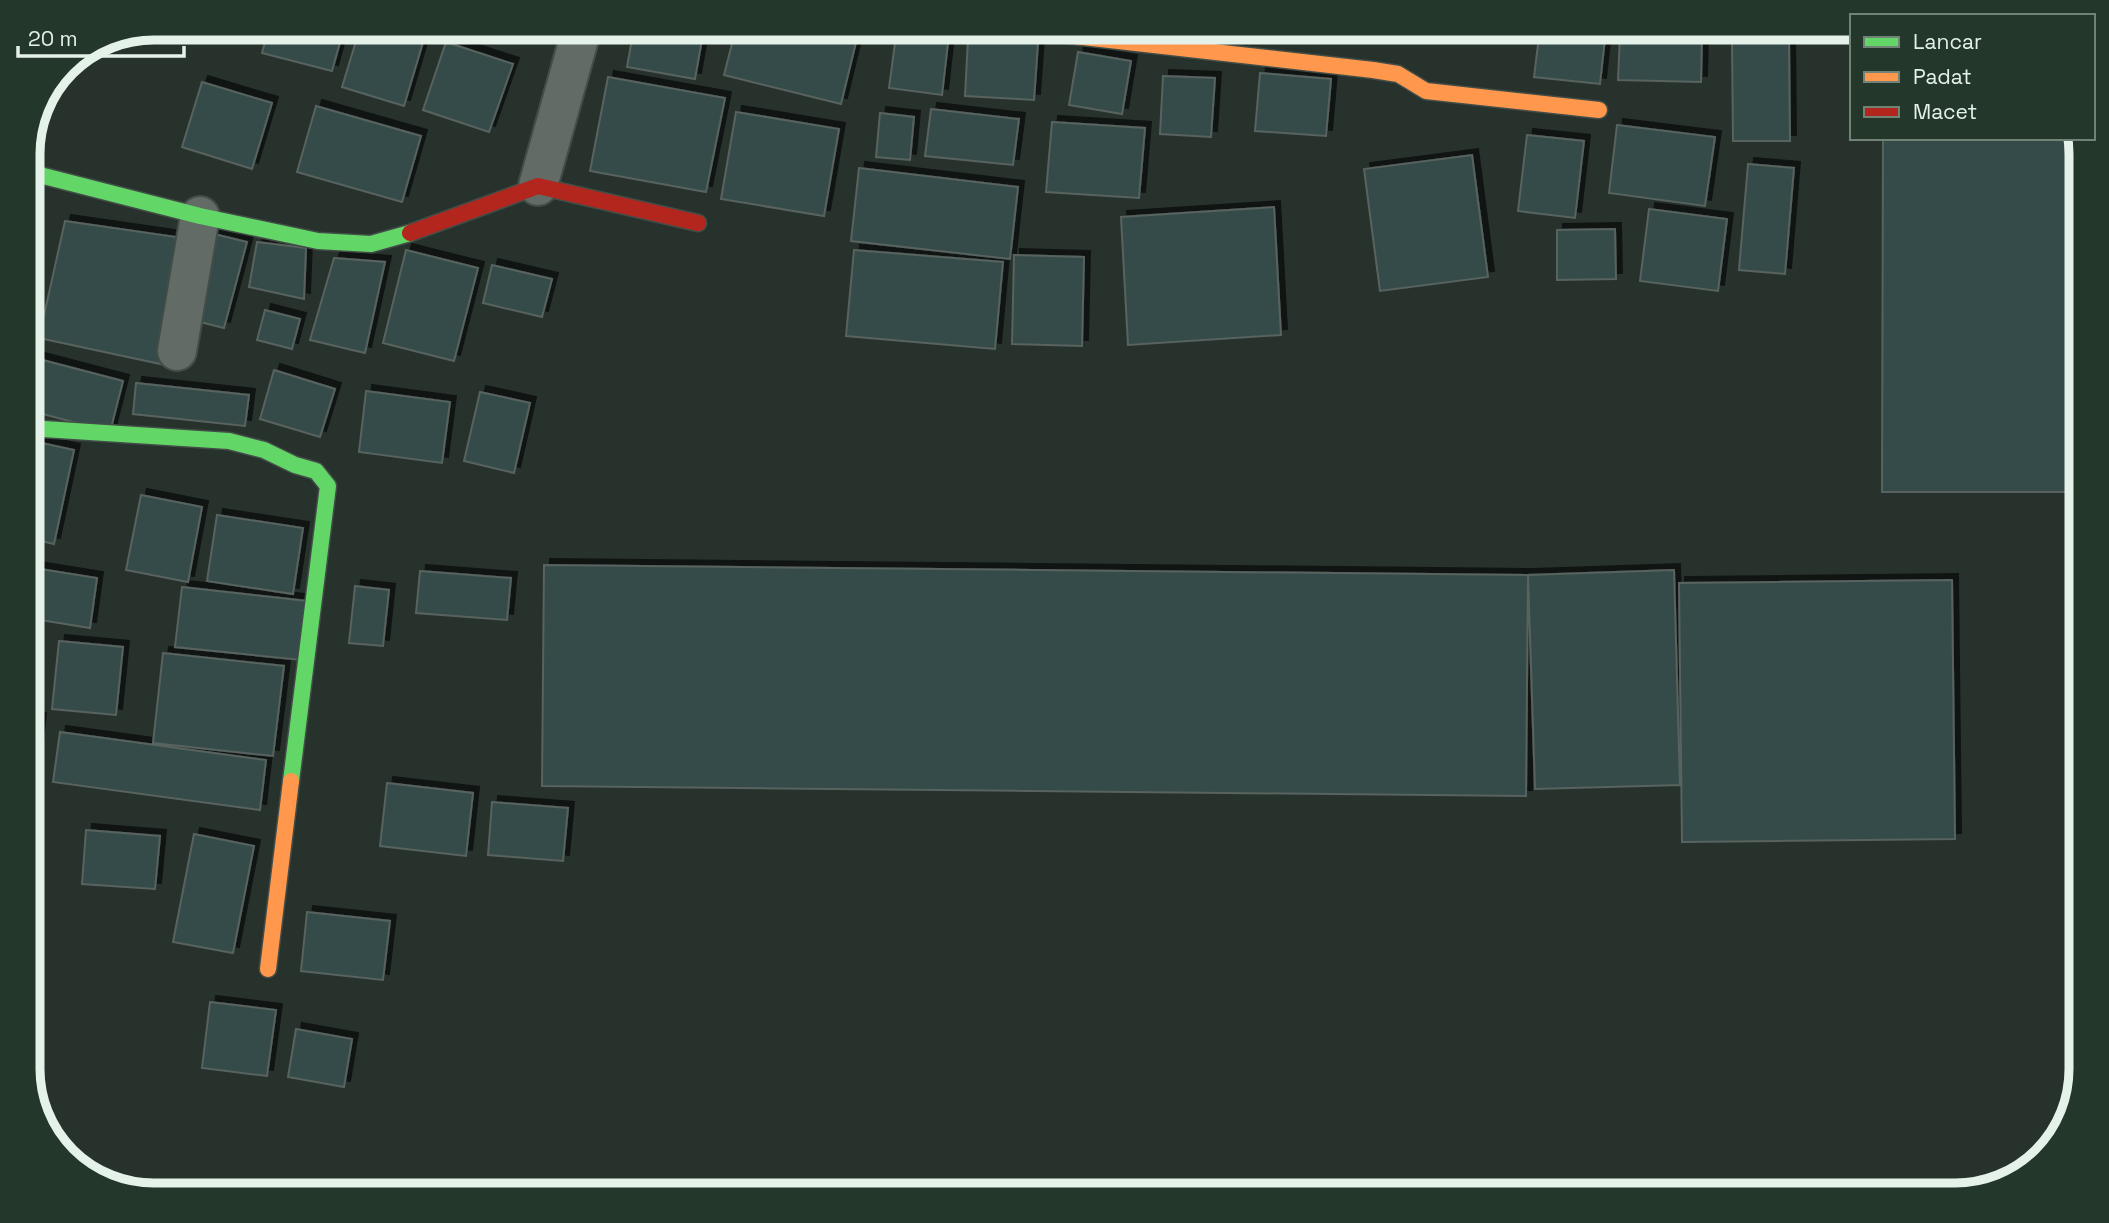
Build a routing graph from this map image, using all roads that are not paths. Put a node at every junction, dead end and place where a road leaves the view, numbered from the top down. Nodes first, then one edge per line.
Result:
1 (579, 40) edge
2 (1109, 40) edge
3 (1599, 110) dead end
4 (40, 175) edge
5 (538, 186) junction
6 (200, 216) junction
7 (698, 223) dead end
8 (177, 351) dead end
9 (40, 429) edge
10 (268, 969) dead end

1 - 5 street
2 - 3 street
4 - 6 street
5 - 6 street
5 - 7 street
6 - 8 street
9 - 10 street

